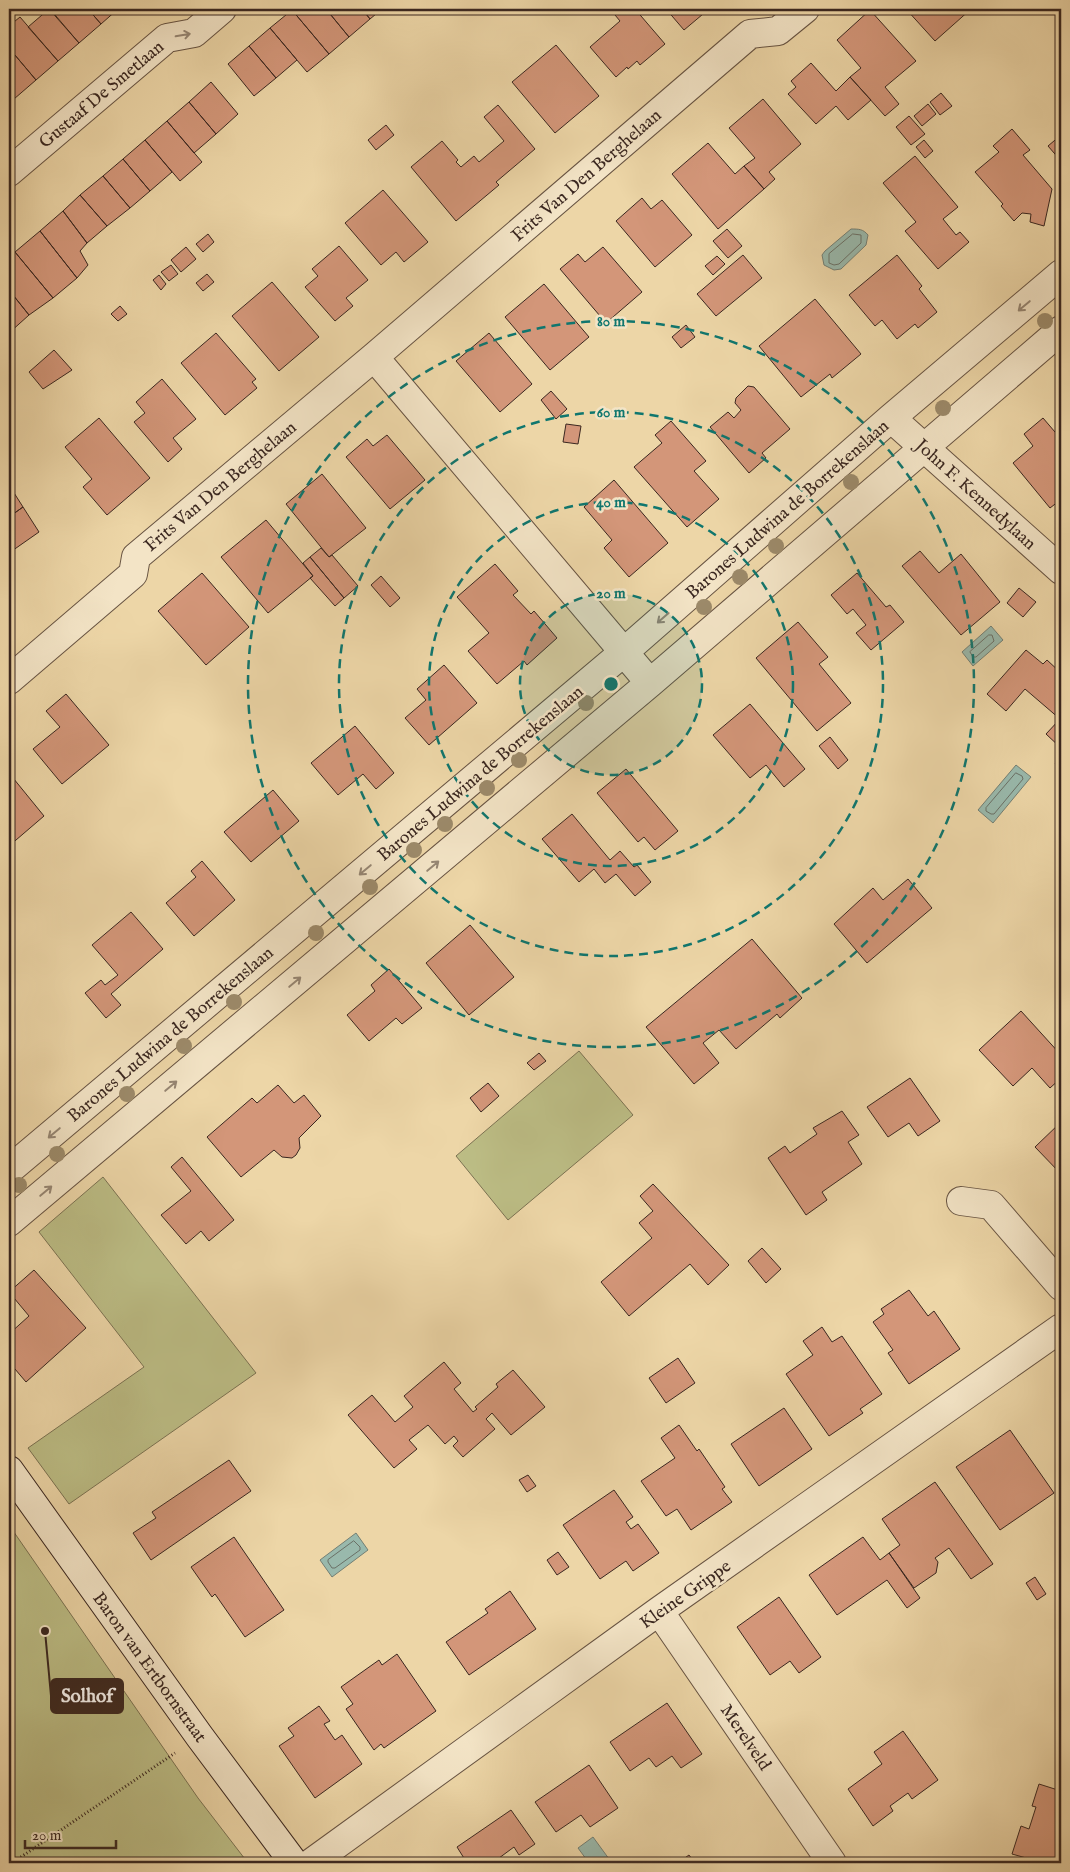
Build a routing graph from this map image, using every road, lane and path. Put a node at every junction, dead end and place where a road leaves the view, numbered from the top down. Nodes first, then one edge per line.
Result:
1 (222, 9) edge
2 (804, 9) edge
3 (9, 172) edge
4 (1061, 274) edge
5 (1061, 330) edge
6 (374, 357) junction
7 (891, 418) junction
8 (923, 447) junction
9 (1061, 570) edge
10 (624, 652) junction
11 (9, 680) edge
12 (650, 683) junction
13 (9, 1170) edge
14 (961, 1201) dead end
15 (9, 1222) edge
16 (1061, 1286) edge
17 (1061, 1328) edge
18 (9, 1470) edge
19 (659, 1611) junction
20 (200, 1737) junction
21 (12, 1863) edge
22 (294, 1863) edge
23 (311, 1863) edge
24 (832, 1863) edge

3 -> 1 street, Gustaaf De Smetlaan
2 - 6 street, Frits Van Den Berghelaan
4 -> 7 street, Barones Ludwina de Borrekenslaan
5 - 8 street
6 - 10 street
6 - 11 street, Frits Van Den Berghelaan
7 - 8 street, John F. Kennedylaan
7 -> 10 street, Barones Ludwina de Borrekenslaan
8 - 9 street, John F. Kennedylaan
8 - 12 street
10 - 12 street
10 -> 13 street, Barones Ludwina de Borrekenslaan
15 -> 12 street
14 - 16 street
17 - 19 street, Kleine Grippe
18 - 20 street, Baron van Ertbornstraat
19 - 23 street, Kleine Grippe
19 - 24 street, Merelveld
20 - 21 path
20 - 22 street, Baron van Ertbornstraat

